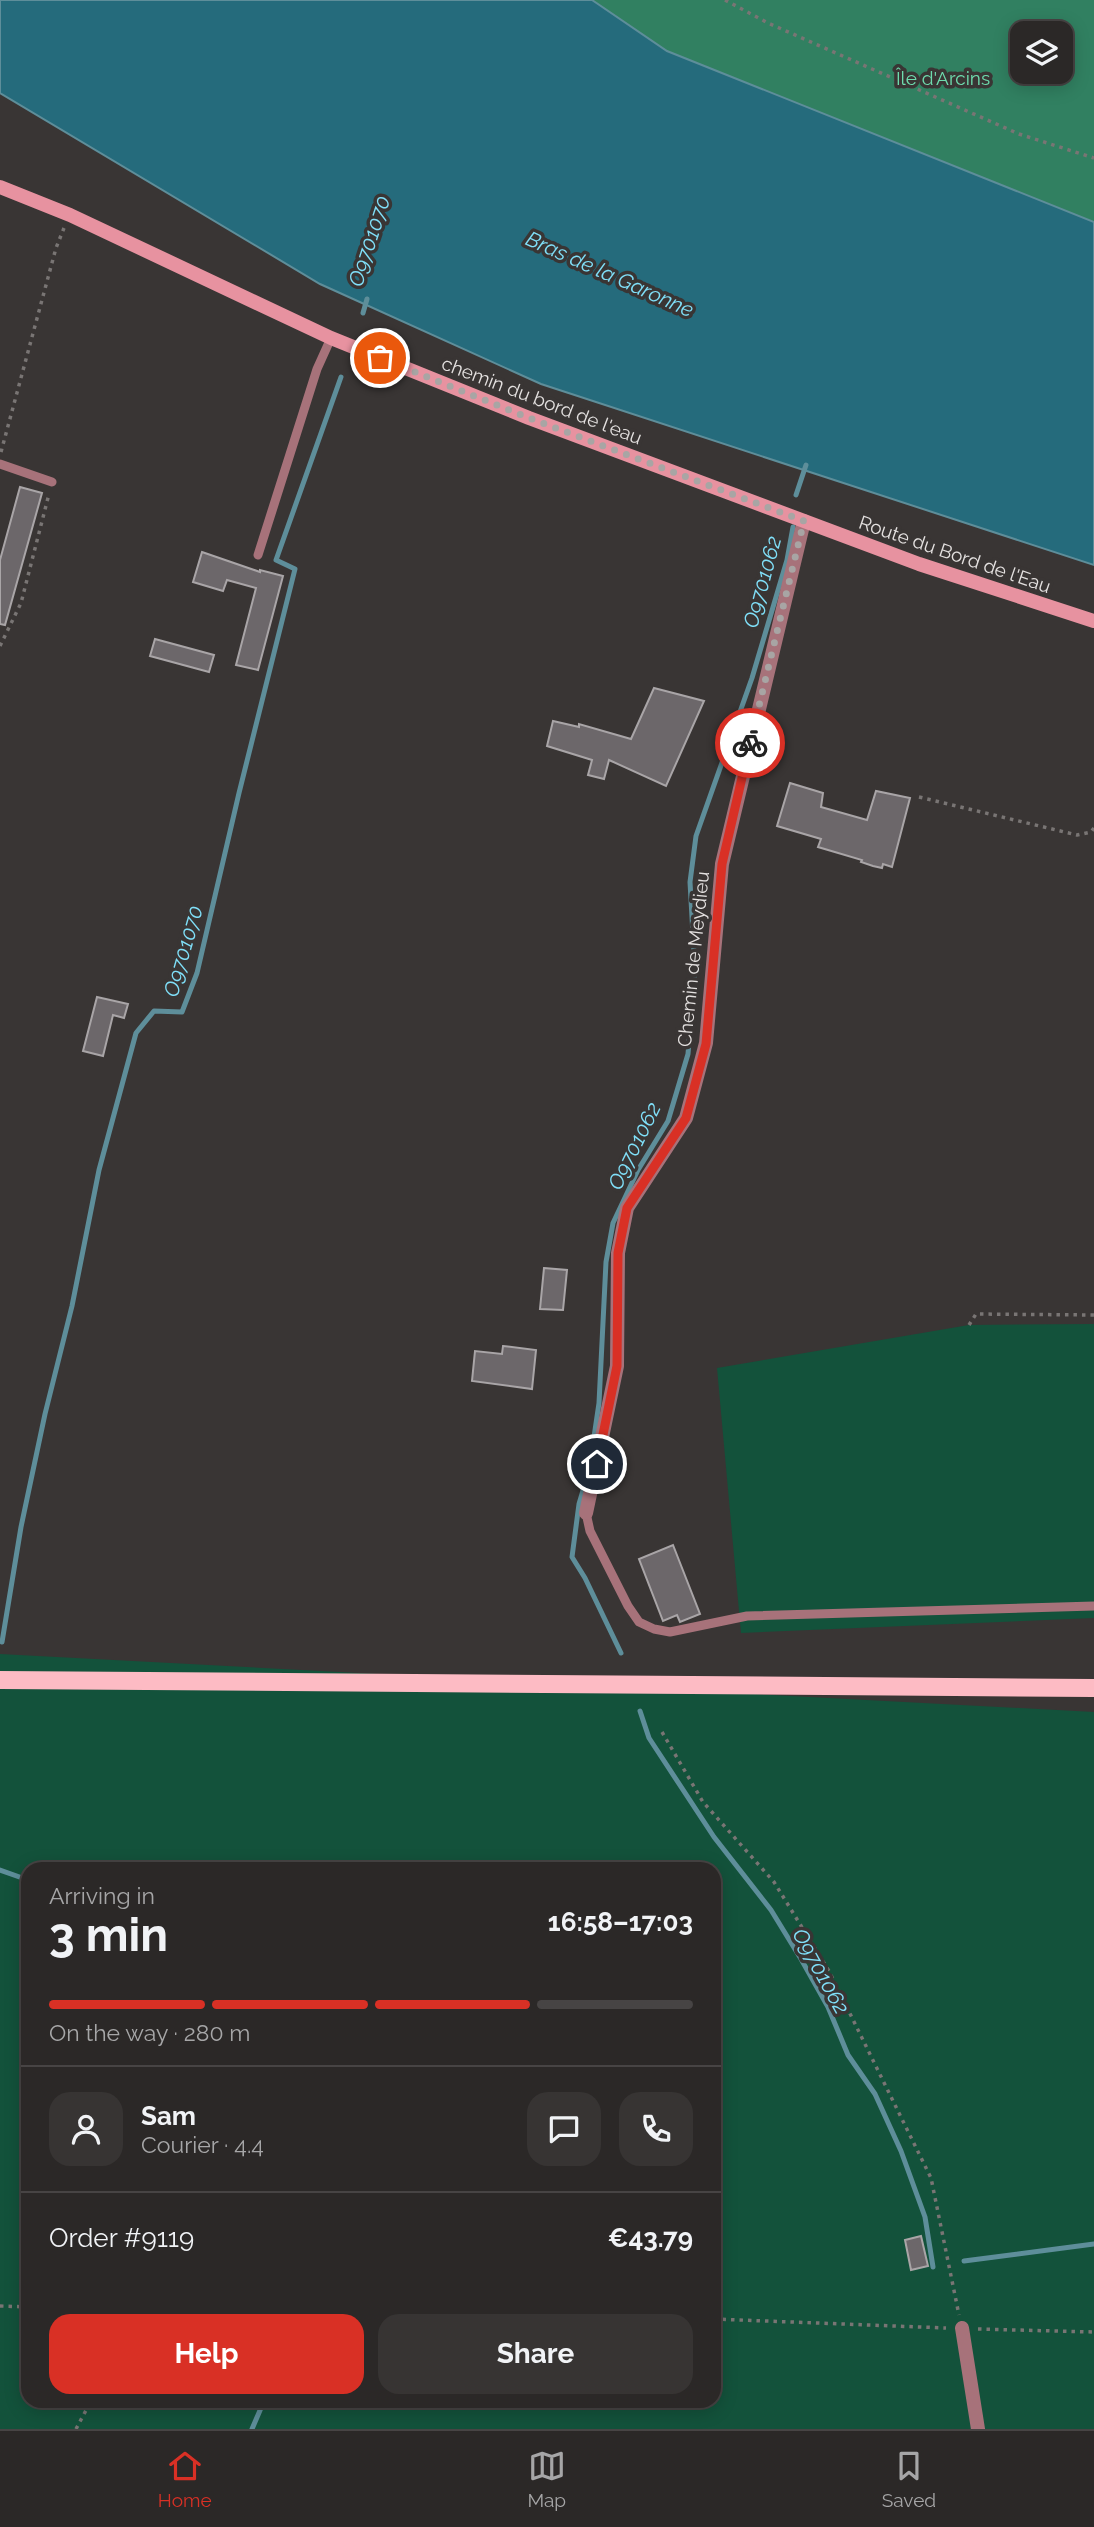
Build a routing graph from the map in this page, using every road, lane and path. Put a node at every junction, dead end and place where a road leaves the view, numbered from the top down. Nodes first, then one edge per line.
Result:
1 (724, 0) edge
2 (1094, 158) edge
3 (0, 187) edge
4 (70, 215) junction
5 (331, 338) junction
6 (0, 454) edge
7 (0, 464) edge
8 (52, 482) joint
9 (804, 521) junction
10 (258, 555) dead end
11 (1094, 621) edge
12 (0, 646) edge
13 (919, 797) dead end
14 (1094, 828) edge
15 (1094, 1315) edge
16 (970, 1325) dead end
17 (586, 1513) joint
18 (1094, 1606) edge
19 (0, 1680) edge
20 (1094, 1688) edge
21 (662, 1732) dead end
22 (0, 2306) edge
23 (21, 2307) edge
24 (721, 2319) edge
25 (962, 2328) junction
26 (1094, 2332) edge
27 (87, 2408) edge
28 (76, 2429) edge
29 (978, 2429) edge

1 - 2 path
3 - 4 street, chemin du bord de l'eau
4 - 5 street, chemin du bord de l'eau
4 - 6 path
5 - 9 street, chemin du bord de l'eau
5 - 10 lane
7 - 8 lane
8 - 12 path
9 - 11 street, Route du Bord de l'Eau
9 - 17 street, Chemin de Meydieu
13 - 14 path
15 - 16 path
17 - 18 lane
19 - 20 main road
21 - 25 path
22 - 23 path
24 - 25 path
25 - 26 path
25 - 29 street
27 - 28 path

